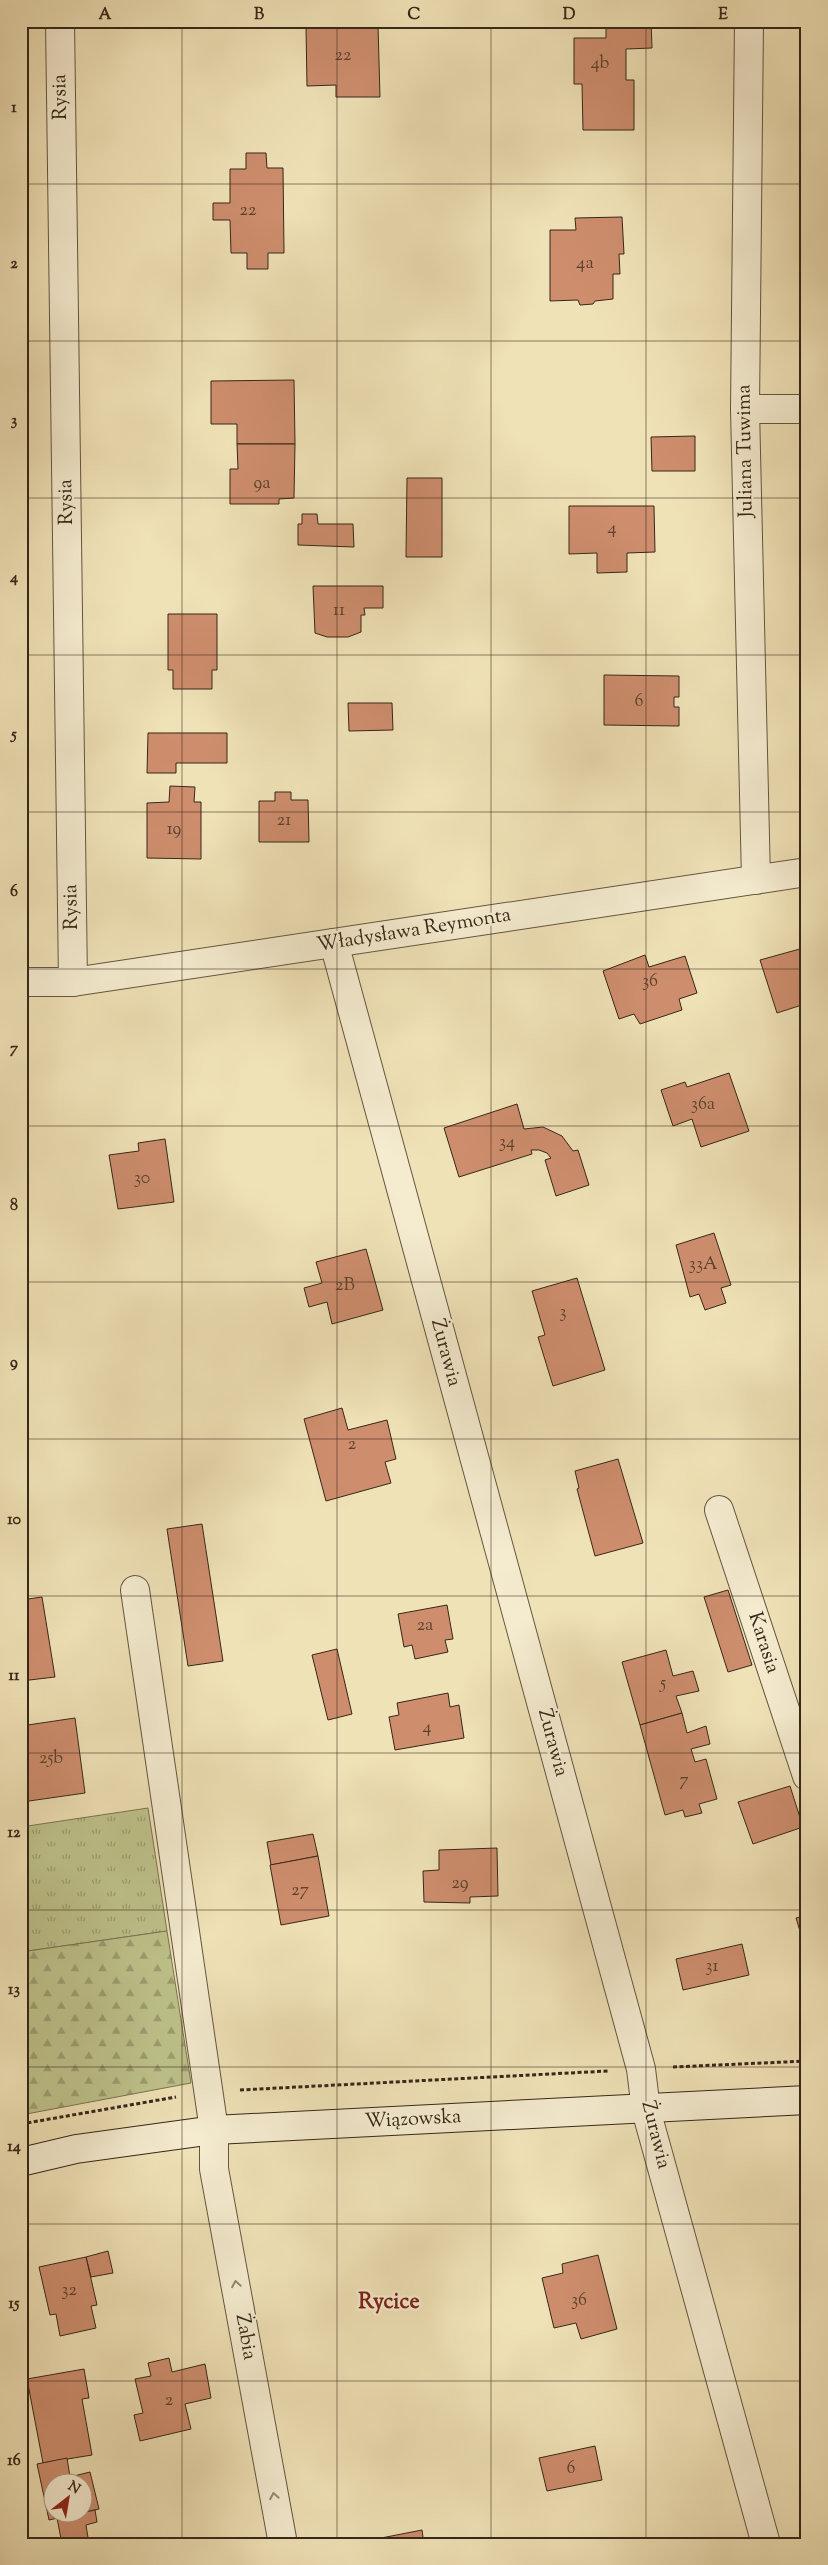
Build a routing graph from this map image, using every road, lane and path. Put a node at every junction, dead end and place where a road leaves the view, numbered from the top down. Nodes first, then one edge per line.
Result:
1 (60, 21) edge
2 (749, 21) edge
3 (745, 409) junction
4 (807, 409) edge
5 (807, 872) edge
6 (756, 880) junction
7 (334, 943) junction
8 (21, 982) edge
9 (74, 982) junction
10 (719, 1510) dead end
11 (135, 1590) dead end
12 (807, 1776) edge
13 (807, 2061) edge
14 (670, 2068) dead end
15 (616, 2070) dead end
16 (232, 2090) dead end
17 (182, 2096) dead end
18 (807, 2100) edge
19 (646, 2110) junction
20 (21, 2124) edge
21 (214, 2130) junction
22 (21, 2162) edge
23 (283, 2544) edge
24 (766, 2544) edge

1 - 9 street, Rysia
2 - 3 street, Juliana Tuwima
3 - 4 street
3 - 6 street, Juliana Tuwima
5 - 6 street, Władysława Reymonta
6 - 7 street, Władysława Reymonta
7 - 9 street, Władysława Reymonta
7 - 19 street, Żurawia
8 - 9 street, Władysława Reymonta
10 - 12 street, Karasia
11 - 21 street, Żabia
13 - 14 path
15 - 16 path
17 - 20 path
18 - 19 street, Wiązowska
19 - 21 street, Wiązowska
19 - 24 street, Żurawia
21 - 22 street, Wiązowska
23 -> 21 street, Żabia

